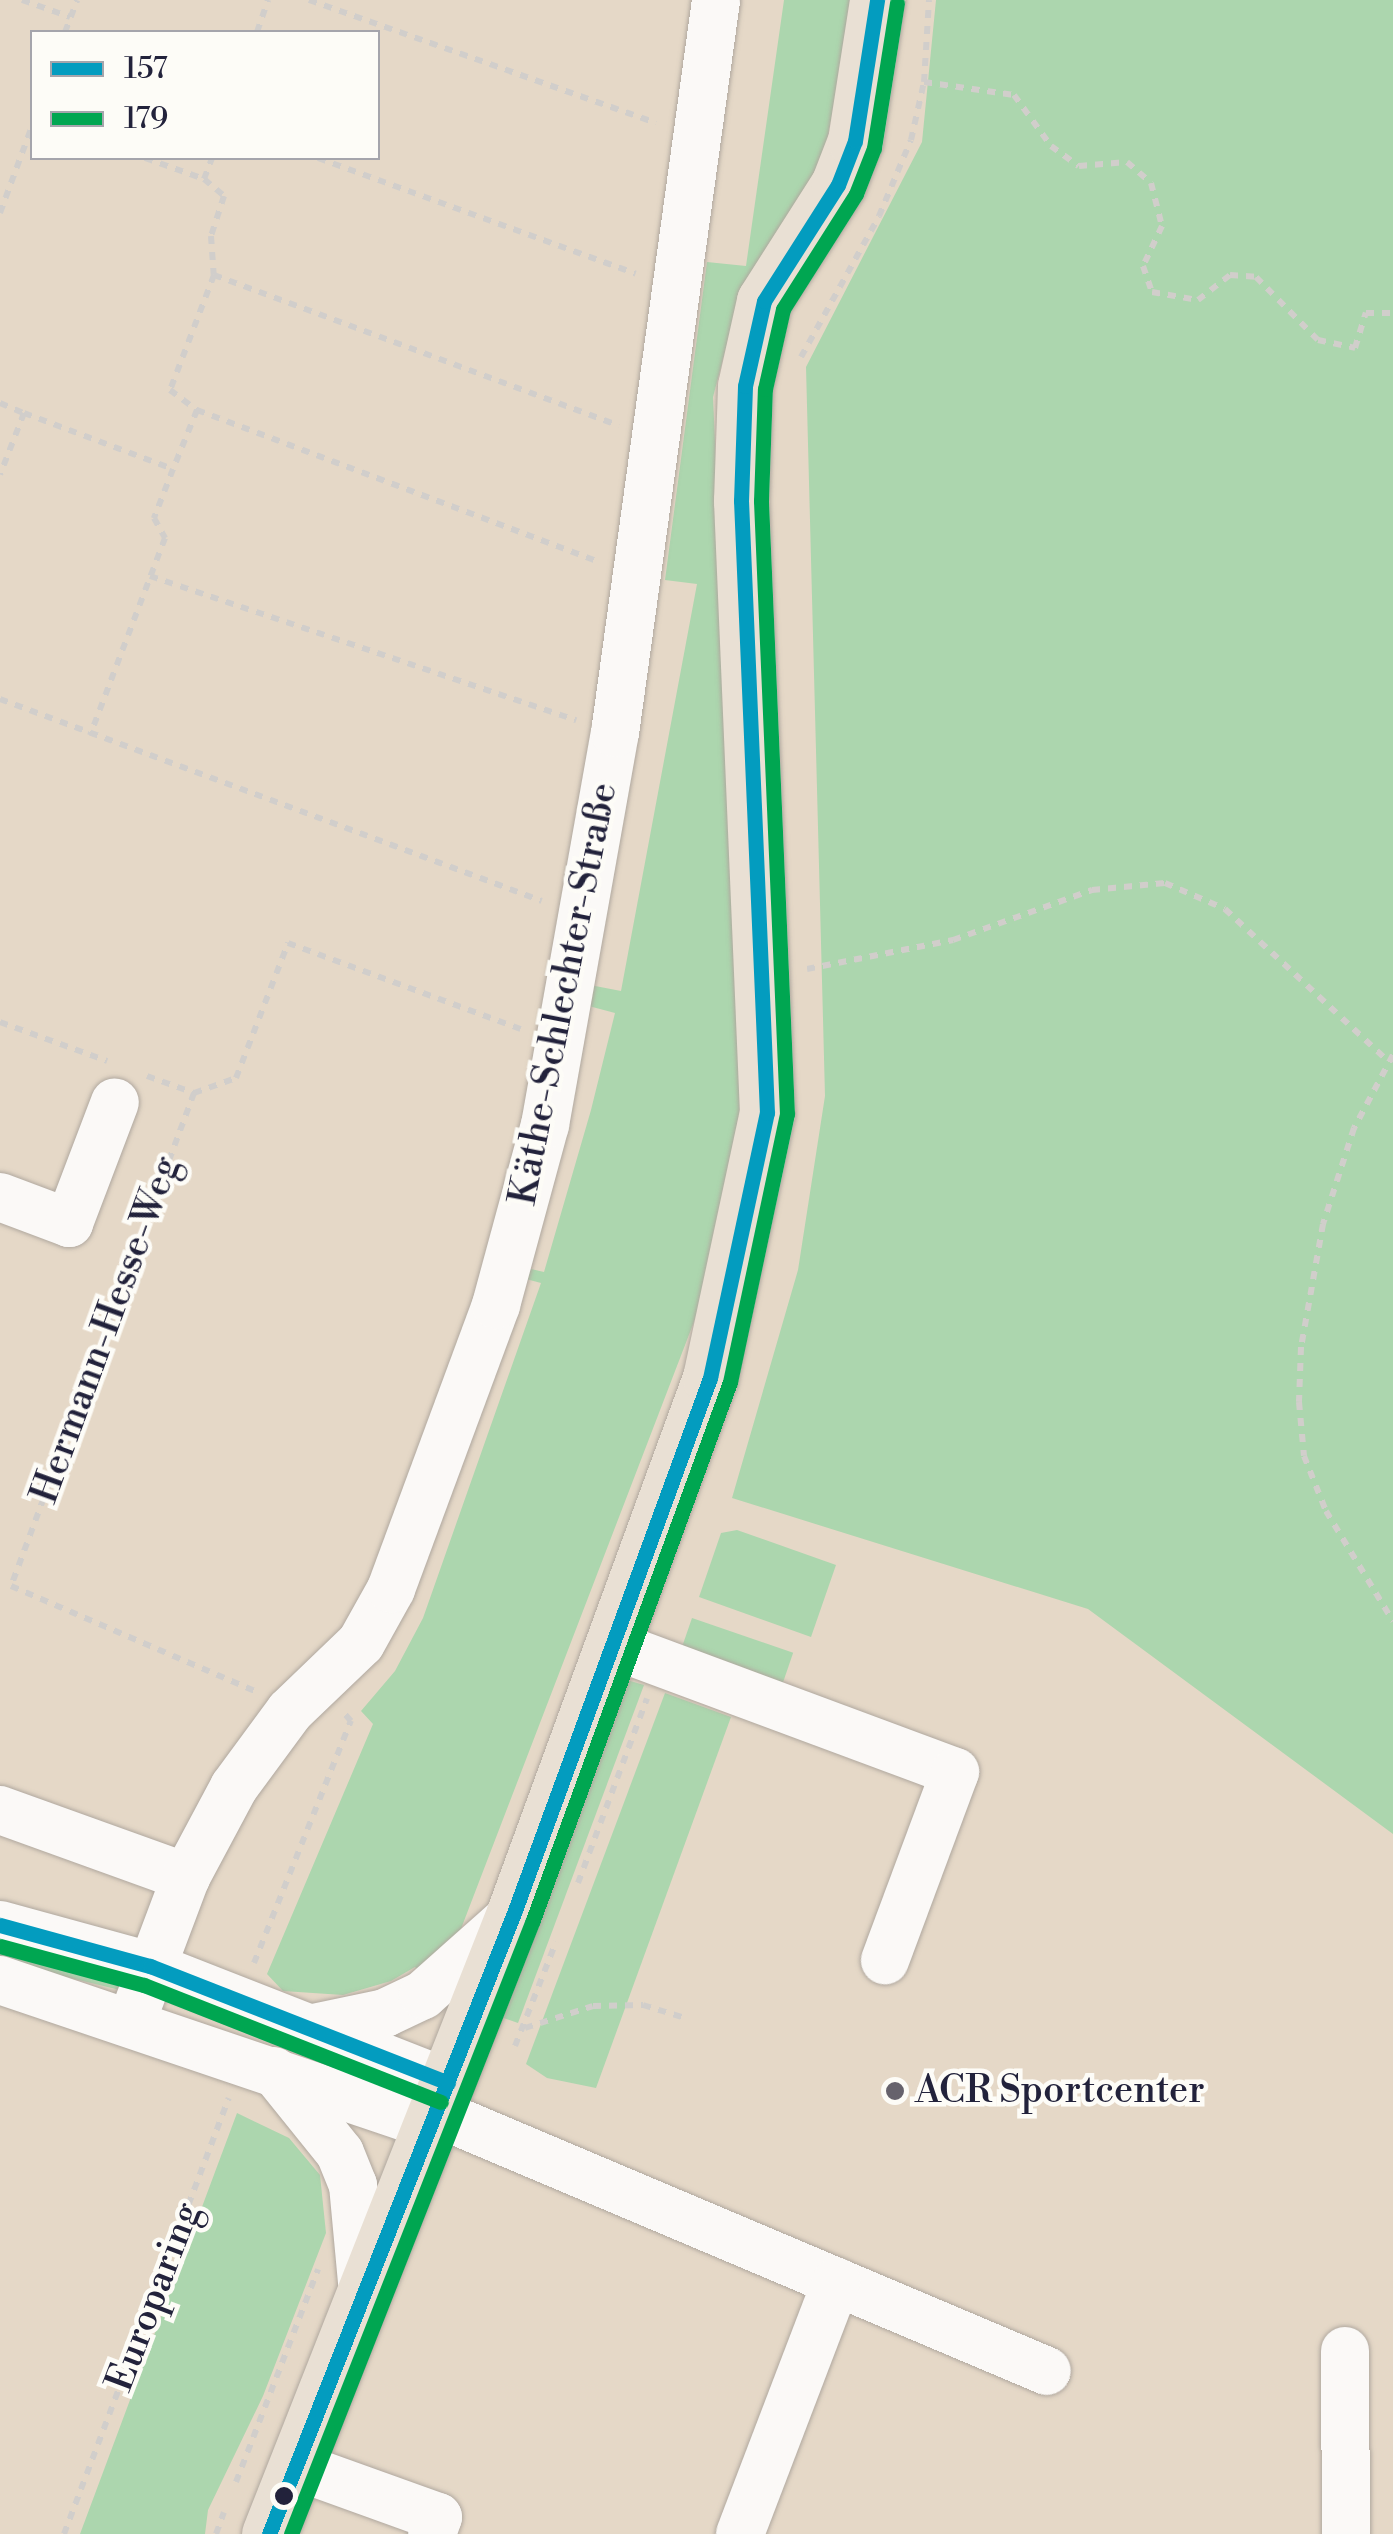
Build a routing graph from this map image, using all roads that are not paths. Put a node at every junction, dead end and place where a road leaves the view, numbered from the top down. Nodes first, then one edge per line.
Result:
1 (716, 0) edge
2 (877, 0) edge
3 (127, 1081) road end
4 (0, 1197) edge
5 (611, 1644) junction
6 (0, 1810) edge
7 (186, 1877) junction
8 (514, 1913) junction
9 (0, 1925) edge
10 (885, 1960) dead end
11 (150, 1966) junction
12 (0, 1980) edge
13 (132, 2023) junction
14 (309, 2029) junction
15 (258, 2064) junction
16 (439, 2107) junction
17 (342, 2278) junction
18 (836, 2282) junction
19 (1345, 2351) dead end
20 (1046, 2372) dead end
21 (280, 2512) edge
22 (432, 2534) edge
23 (740, 2534) edge
24 (1346, 2534) edge

1 - 7 street, Käthe-Schlechter-Straße
2 - 5 main road
3 - 4 street
5 - 8 main road
5 - 10 street
6 - 7 street
7 - 11 street, Käthe-Schlechter-Straße
8 - 14 street
8 - 16 main road
9 - 11 street
11 - 13 street, Käthe-Schlechter-Straße
11 - 14 street
12 - 13 street
13 - 15 street
14 - 16 street
15 - 16 street
15 - 17 street
16 - 17 main road
16 - 18 street
17 - 21 main road
18 - 20 street
18 - 23 street
19 - 24 street
21 - 22 street

